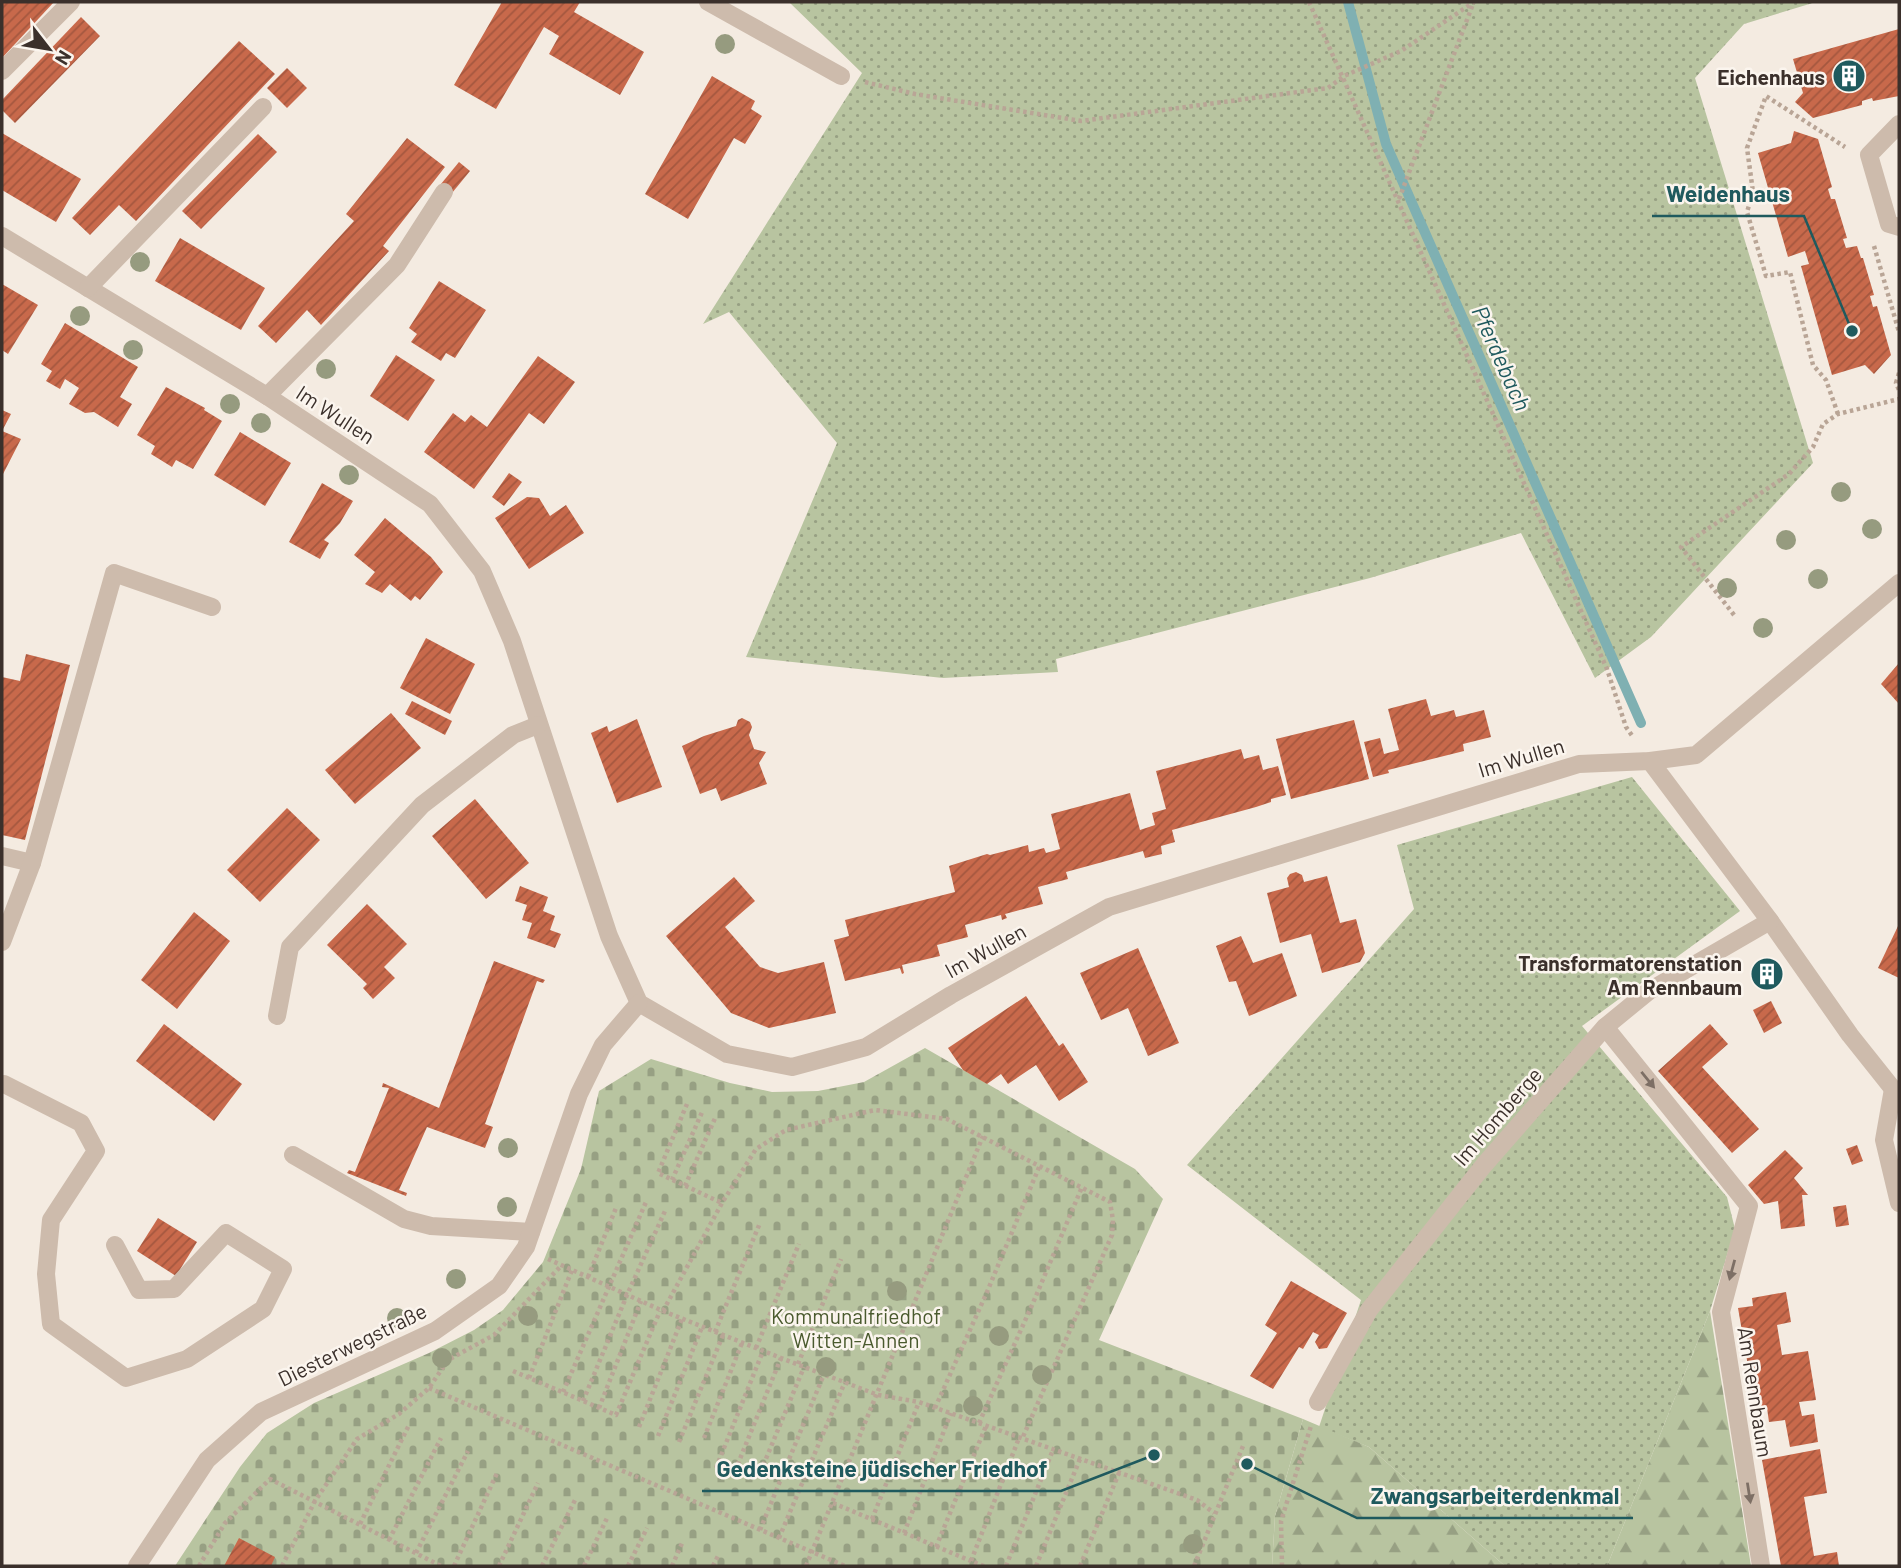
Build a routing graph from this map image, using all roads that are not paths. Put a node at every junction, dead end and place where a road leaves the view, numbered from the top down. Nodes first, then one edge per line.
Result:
1 (71, 2) edge
2 (708, 2) edge
3 (2, 72) edge
4 (841, 76) road end
5 (263, 107) dead end
6 (1899, 124) edge
7 (443, 192) dead end
8 (1894, 225) edge
9 (2, 236) edge
10 (88, 288) junction
11 (267, 396) junction
12 (1899, 583) edge
13 (212, 607) dead end
14 (538, 725) junction
15 (1650, 761) junction
16 (2, 856) edge
17 (32, 863) junction
18 (1770, 921) junction
19 (3, 937) edge
20 (639, 1003) junction
21 (277, 1016) dead end
22 (1605, 1027) junction
23 (2, 1083) edge
24 (1896, 1088) edge
25 (293, 1155) dead end
26 (1899, 1203) edge
27 (528, 1240) junction
28 (114, 1245) dead end
29 (1318, 1402) road end
30 (137, 1566) edge
31 (1761, 1566) edge

1 - 3 street
2 - 4 street
5 - 10 street
6 - 8 street
7 - 11 street
9 - 10 street, Im Wullen
10 - 11 street, Im Wullen
11 - 14 street, Im Wullen
12 - 15 street, Im Wullen
13 - 17 street
14 - 20 street, Im Wullen
14 - 21 street
15 - 18 street
15 - 20 street, Im Wullen
16 - 17 street
17 - 19 street
18 - 22 street, Im Homberge
18 - 24 street
20 - 27 street, Diesterwegstraße
22 - 29 street, Im Homberge
22 -> 31 street, Am Rennbaum
23 - 28 street
24 - 26 street
25 - 27 street
27 - 30 street, Diesterwegstraße

